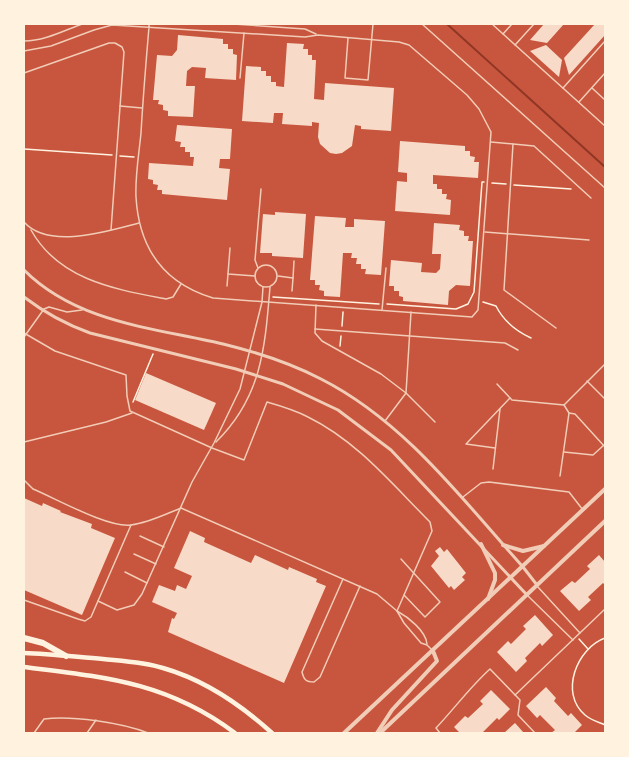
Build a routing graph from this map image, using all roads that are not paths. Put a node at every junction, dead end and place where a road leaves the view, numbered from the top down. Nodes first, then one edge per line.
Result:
1 (82, 24) edge
2 (233, 24) edge
3 (373, 24) edge
4 (422, 24) edge
5 (492, 24) edge
6 (512, 24) edge
7 (534, 24) edge
8 (149, 25) edge
9 (244, 33) junction
10 (503, 34) junction
11 (318, 35) junction
12 (348, 37) junction
13 (371, 39) junction
14 (605, 40) edge
15 (24, 41) edge
16 (515, 45) junction
17 (24, 51) edge
18 (24, 73) edge
19 (605, 73) edge
20 (240, 78) dead end
21 (563, 88) junction
22 (591, 88) junction
23 (605, 100) edge
24 (579, 102) junction
25 (120, 106) junction
26 (143, 108) junction
27 (605, 126) edge
28 (491, 142) junction
29 (513, 144) junction
30 (605, 188) edge
31 (261, 189) dead end
32 (591, 198) dead end
33 (24, 222) edge
34 (139, 223) junction
35 (31, 230) junction
36 (111, 230) junction
37 (484, 232) junction
38 (507, 234) junction
39 (589, 240) dead end
40 (230, 248) dead end
41 (294, 261) dead end
42 (258, 268) junction
43 (386, 268) dead end
44 (24, 270) edge
45 (228, 274) junction
46 (255, 276) junction
47 (278, 276) junction
48 (293, 278) junction
49 (181, 284) junction
50 (227, 286) dead end
51 (270, 286) junction
52 (263, 287) junction
53 (292, 291) dead end
54 (24, 297) edge
55 (262, 302) junction
56 (269, 302) junction
57 (316, 306) junction
58 (82, 310) junction
59 (382, 310) junction
60 (42, 311) junction
61 (411, 312) junction
62 (556, 328) dead end
63 (315, 329) junction
64 (24, 335) edge
65 (409, 335) junction
66 (518, 350) dead end
67 (250, 352) junction
68 (262, 356) junction
69 (605, 364) edge
70 (245, 372) junction
71 (257, 375) junction
72 (587, 381) junction
73 (497, 384) dead end
74 (406, 393) junction
75 (510, 398) junction
76 (605, 399) edge
77 (564, 405) junction
78 (500, 409) junction
79 (132, 412) junction
80 (569, 413) junction
81 (385, 420) junction
82 (435, 422) dead end
83 (24, 442) edge
84 (214, 443) junction
85 (604, 446) edge
86 (212, 448) junction
87 (495, 448) junction
88 (563, 452) junction
89 (493, 469) dead end
90 (560, 476) dead end
91 (24, 480) edge
92 (605, 489) edge
93 (461, 499) junction
94 (181, 508) junction
95 (583, 510) junction
96 (605, 521) edge
97 (131, 525) junction
98 (140, 536) dead end
99 (481, 544) junction
100 (503, 545) junction
101 (546, 545) junction
102 (164, 547) junction
103 (134, 554) dead end
104 (401, 559) dead end
105 (156, 564) junction
106 (523, 567) junction
107 (125, 572) dead end
108 (414, 572) junction
109 (512, 578) junction
110 (343, 579) junction
111 (147, 583) junction
112 (537, 585) junction
113 (360, 586) junction
114 (527, 595) junction
115 (404, 596) junction
116 (24, 600) edge
117 (488, 600) junction
118 (98, 601) junction
119 (605, 609) edge
120 (397, 611) junction
121 (580, 633) junction
122 (24, 638) edge
123 (573, 640) junction
124 (427, 644) junction
125 (433, 651) junction
126 (24, 653) edge
127 (66, 656) junction
128 (24, 667) edge
129 (515, 695) junction
130 (96, 720) junction
131 (34, 733) edge
132 (87, 733) edge
133 (148, 733) edge
134 (235, 733) edge
135 (272, 733) edge
136 (344, 733) edge
137 (376, 733) edge
138 (380, 733) edge
139 (440, 733) edge
140 (535, 733) edge

1 - 15 lane
2 - 11 lane
3 - 13 lane
4 - 30 lane
5 - 10 lane
6 - 10 lane
7 - 16 lane
8 - 9 lane
8 - 17 lane
8 - 26 lane
9 - 11 lane
9 - 20 lane
10 - 16 lane
11 - 12 lane
12 - 13 lane
12 - 13 lane
13 - 28 lane
14 - 21 lane
16 - 21 lane
18 - 25 lane
19 - 22 lane
21 - 24 lane
22 - 23 lane
22 - 24 lane
24 - 27 lane
25 - 26 lane
25 - 36 lane
26 - 34 lane
28 - 29 lane
28 - 37 lane
29 - 32 lane
29 - 38 lane
31 - 42 lane
33 - 35 lane
34 - 36 lane
34 - 49 lane
35 - 36 lane
35 - 49 lane
37 - 38 lane
37 - 61 lane
38 - 39 lane
38 - 62 lane
40 - 45 lane
41 - 48 lane
42 - 46 lane
42 - 47 lane
43 - 59 lane
44 - 58 street
45 - 46 lane
45 - 50 lane
46 - 52 lane
47 - 48 lane
47 - 51 lane
48 - 53 lane
49 - 55 lane
51 - 52 lane
51 - 56 lane
52 - 55 lane
54 - 60 street
55 - 56 lane
55 - 67 lane
56 - 57 lane
56 - 68 lane
57 - 59 lane
57 - 63 lane
58 - 60 lane
58 - 67 street
59 - 61 lane
60 - 64 lane
60 - 70 street
61 - 65 lane
63 - 65 lane
63 - 74 lane
64 - 79 lane
65 - 66 lane
65 - 74 lane
67 - 68 street
67 - 70 lane
68 - 71 lane
68 - 81 street
69 - 72 lane
70 - 71 street
70 - 84 lane
71 - 84 lane
71 - 99 street
72 - 76 lane
72 - 77 lane
73 - 75 lane
74 - 81 lane
74 - 82 lane
75 - 77 lane
75 - 78 lane
77 - 80 lane
78 - 87 lane
78 - 87 lane
79 - 83 lane
79 - 86 lane
80 - 85 lane
80 - 88 lane
81 - 93 street
84 - 86 lane
85 - 88 lane
86 - 94 lane
86 - 108 lane
87 - 89 lane
88 - 90 lane
91 - 97 lane
92 - 95 street
93 - 95 lane
93 - 100 street
94 - 97 lane
94 - 102 lane
94 - 110 lane
95 - 101 street
96 - 112 street
97 - 118 lane
98 - 102 lane
99 - 109 street
99 - 117 street
100 - 101 street
100 - 106 street
101 - 106 street
102 - 105 lane
103 - 105 lane
104 - 108 lane
105 - 111 lane
106 - 109 street
106 - 112 street
107 - 111 lane
108 - 115 lane
108 - 115 lane
109 - 114 street
109 - 117 street
110 - 113 lane
110 - 113 lane
111 - 118 lane
112 - 114 street
112 - 121 lane
113 - 120 lane
114 - 123 lane
114 - 138 street
115 - 120 lane
116 - 118 lane
117 - 125 street
119 - 121 lane
120 - 124 lane
120 - 124 lane
121 - 123 lane
122 - 127 highway
123 - 129 lane
124 - 125 lane
125 - 136 street
125 - 137 street
126 - 127 main road
127 - 135 main road
128 - 134 main road
129 - 139 lane
129 - 140 lane
130 - 131 lane
130 - 132 lane
130 - 133 lane

